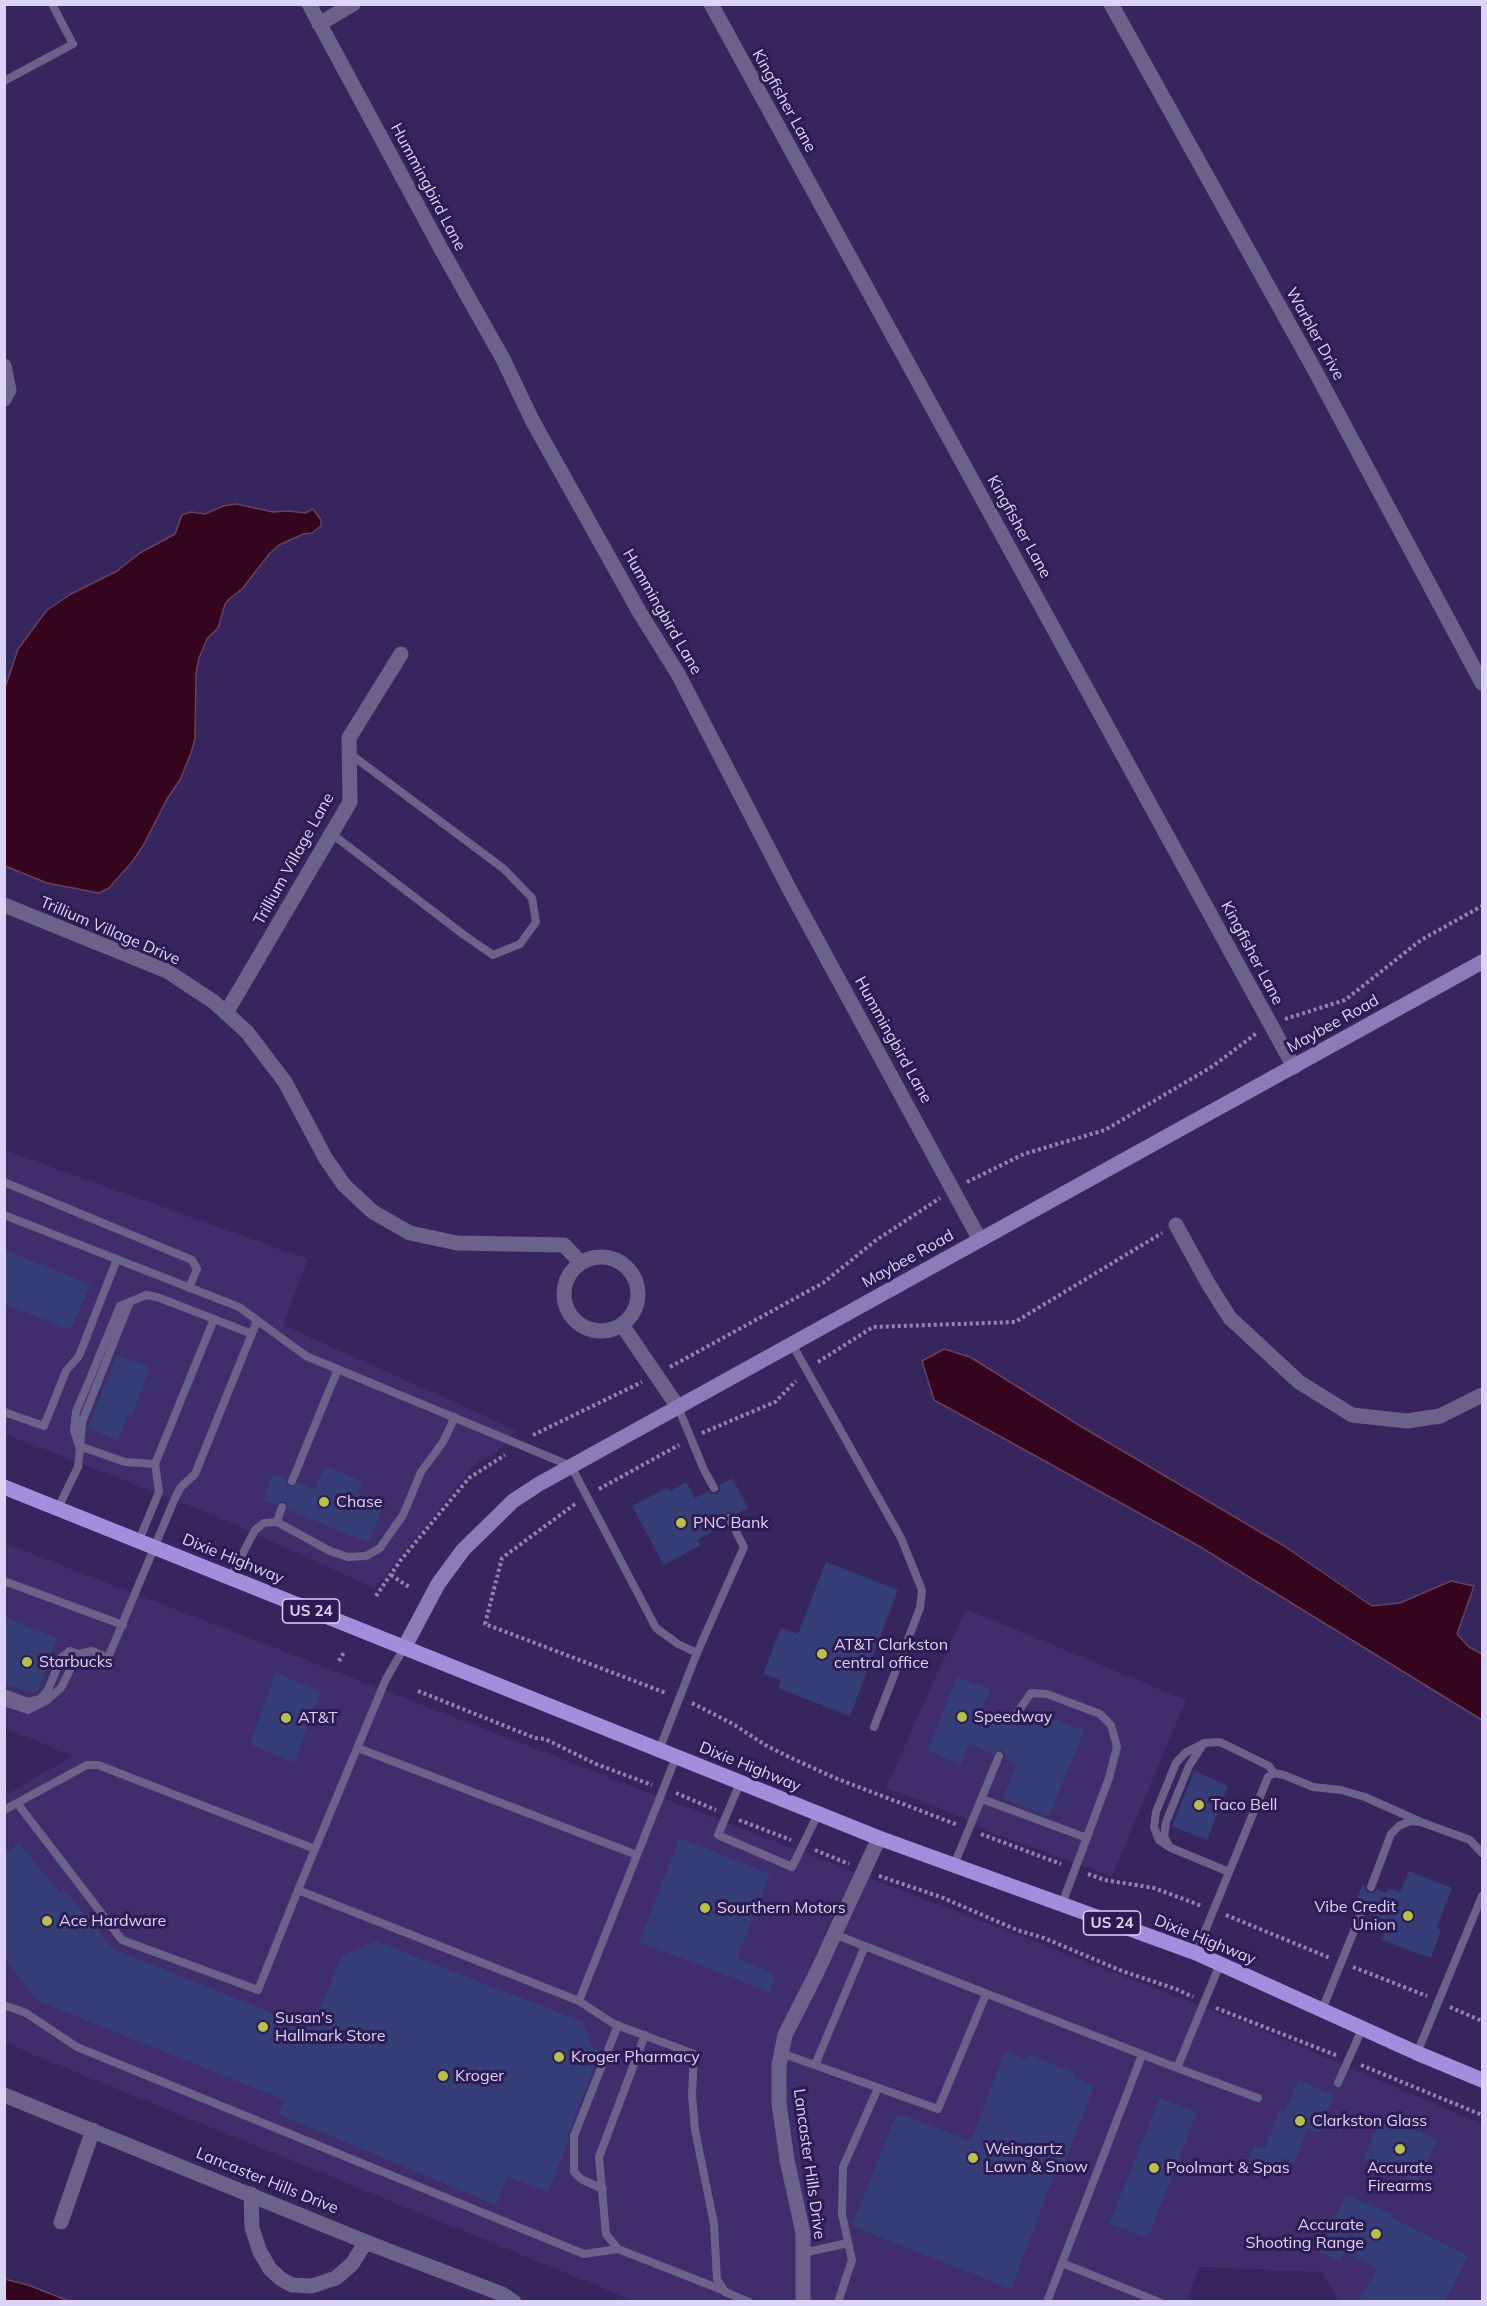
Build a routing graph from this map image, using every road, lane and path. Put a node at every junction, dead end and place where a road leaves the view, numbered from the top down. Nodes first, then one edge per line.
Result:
1 (52, 4) edge
2 (309, 4) edge
3 (353, 4) edge
4 (711, 4) edge
5 (1111, 4) edge
6 (319, 24) junction
7 (4, 81) edge
8 (4, 366) edge
9 (4, 399) edge
10 (401, 654) dead end
11 (1482, 684) edge
12 (349, 753) junction
13 (332, 834) junction
14 (4, 905) edge
15 (1482, 906) edge
16 (1482, 962) edge
17 (226, 1013) junction
18 (1270, 1023) junction
19 (1294, 1067) junction
20 (4, 1182) edge
21 (952, 1189) junction
22 (4, 1215) edge
23 (1176, 1225) dead end
24 (980, 1240) junction
25 (117, 1259) junction
26 (581, 1263) junction
27 (189, 1288) junction
28 (214, 1319) junction
29 (257, 1321) junction
30 (622, 1325) junction
31 (252, 1334) junction
32 (792, 1344) junction
33 (338, 1369) junction
34 (655, 1375) junction
35 (1482, 1395) edge
36 (678, 1407) junction
37 (4, 1412) edge
38 (455, 1417) junction
39 (520, 1444) junction
40 (80, 1449) junction
41 (155, 1464) junction
42 (571, 1466) junction
43 (292, 1481) dead end
44 (4, 1487) edge
45 (714, 1488) dead end
46 (282, 1507) dead end
47 (58, 1508) junction
48 (729, 1518) dead end
49 (277, 1522) junction
50 (139, 1540) junction
51 (155, 1547) junction
52 (391, 1575) junction
53 (230, 1578) junction
54 (4, 1581) edge
55 (409, 1587) dead end
56 (376, 1596) dead end
57 (123, 1625) junction
58 (404, 1648) junction
59 (344, 1652) dead end
60 (697, 1653) junction
61 (78, 1654) junction
62 (339, 1661) dead end
63 (418, 1691) dead end
64 (4, 1693) edge
65 (4, 1702) edge
66 (1012, 1720) dead end
67 (874, 1726) dead end
68 (1204, 1743) junction
69 (358, 1748) junction
70 (659, 1750) junction
71 (999, 1756) dead end
72 (676, 1757) junction
73 (1274, 1773) junction
74 (740, 1783) junction
75 (662, 1789) junction
76 (982, 1799) junction
77 (17, 1803) junction
78 (4, 1810) edge
79 (818, 1814) junction
80 (727, 1815) junction
81 (1421, 1822) junction
82 (879, 1838) junction
83 (1087, 1838) junction
84 (803, 1845) junction
85 (1169, 1847) junction
86 (315, 1849) junction
87 (1482, 1853) edge
88 (636, 1855) junction
89 (954, 1865) junction
90 (864, 1870) junction
91 (1229, 1872) junction
92 (1371, 1887) dead end
93 (298, 1890) junction
94 (1482, 1896) edge
95 (1062, 1904) junction
96 (1362, 1911) dead end
97 (834, 1934) junction
98 (865, 1946) junction
99 (1196, 1953) junction
100 (1220, 1964) junction
101 (986, 1994) junction
102 (579, 2001) junction
103 (1203, 2002) junction
104 (4, 2005) edge
105 (1451, 2007) dead end
106 (1322, 2010) junction
107 (1482, 2021) edge
108 (618, 2025) junction
109 (1362, 2029) junction
110 (645, 2035) junction
111 (1417, 2053) junction
112 (781, 2054) junction
113 (1142, 2055) junction
114 (1349, 2060) junction
115 (814, 2065) junction
116 (1177, 2068) junction
117 (1482, 2080) edge
118 (1338, 2083) dead end
119 (878, 2088) junction
120 (4, 2095) edge
121 (1258, 2098) dead end
122 (1482, 2115) edge
123 (93, 2130) junction
124 (603, 2189) junction
125 (251, 2194) junction
126 (61, 2222) dead end
127 (366, 2242) junction
128 (848, 2244) junction
129 (618, 2249) junction
130 (803, 2253) junction
131 (1062, 2263) junction
132 (725, 2292) junction
133 (514, 2301) edge
134 (749, 2301) edge
135 (802, 2301) edge
136 (838, 2301) edge
137 (1047, 2301) edge
138 (1159, 2301) edge

1 - 7 lane
2 - 6 street, Hummingbird Lane
3 - 6 street
4 - 18 street, Kingfisher Lane
5 - 11 street, Warbler Drive
6 - 21 street, Hummingbird Lane
8 - 9 street
10 - 12 street, Trillium Village Lane
12 - 13 street, Trillium Village Lane
12 - 13 lane
13 - 17 street, Trillium Village Lane
14 - 17 street, Trillium Village Drive
15 - 18 path
16 - 19 main road, Maybee Road
17 - 26 street, Trillium Village Drive
18 - 19 street, Kingfisher Lane
18 - 21 path
19 - 24 main road, Maybee Road
20 - 27 lane
21 - 24 street, Hummingbird Lane
21 - 34 path
22 - 25 lane
23 - 35 street
24 - 32 main road, Maybee Road
25 - 27 lane
25 - 37 lane
26 - 30 street
26 - 30 street
27 - 29 lane
28 - 31 lane
28 - 40 lane
28 - 41 lane
29 - 31 lane
29 - 33 lane
30 - 34 street
31 - 51 lane
32 - 36 main road, Maybee Road
32 - 67 lane
33 - 38 lane
33 - 43 lane
34 - 36 street
34 - 39 path
36 - 42 main road, Maybee Road
36 - 45 lane
38 - 39 lane
38 - 49 lane
39 - 42 lane
39 - 52 path
40 - 41 lane
40 - 47 lane
41 - 50 lane
42 - 58 main road, Maybee Road
42 - 60 lane
44 - 47 main road, Dixie Highway / US 24
46 - 49 lane
47 - 50 main road, Dixie Highway / US 24
48 - 60 lane
49 - 53 lane
50 - 51 main road, Dixie Highway / US 24
51 - 53 main road, Dixie Highway / US 24
51 - 57 lane
52 - 55 path
52 - 56 path
53 - 58 main road, Dixie Highway / US 24
54 - 57 lane
57 - 61 lane
58 - 69 lane
58 - 70 main road, Dixie Highway / US 24
59 - 62 path
60 - 70 lane
61 - 64 lane
61 - 65 lane
63 - 75 path
66 - 83 lane
68 - 73 lane
68 - 85 lane
68 - 85 lane
69 - 86 lane
69 - 88 lane
70 - 72 main road, Dixie Highway / US 24
71 - 76 lane
72 - 74 main road, Dixie Highway / US 24
72 - 75 lane
73 - 81 lane
73 - 91 lane
74 - 79 main road, Dixie Highway / US 24
74 - 80 lane
75 - 80 path
75 - 88 lane
76 - 83 lane
76 - 89 lane
77 - 78 lane
77 - 86 lane
77 - 93 lane
79 - 82 main road, Dixie Highway / US 24
79 - 84 lane
80 - 84 path
80 - 84 lane
81 - 87 lane
81 - 92 lane
82 - 89 main road, Dixie Highway / US 24
82 - 90 street, Lancaster Hills Drive
83 - 95 lane
84 - 90 path
85 - 91 lane
86 - 93 lane
88 - 102 lane
89 - 95 main road, Dixie Highway / US 24
90 - 97 street, Lancaster Hills Drive
90 - 103 path
91 - 99 lane
93 - 102 lane
94 - 111 lane
95 - 99 main road, Dixie Highway / US 24
96 - 106 lane
97 - 98 lane
97 - 112 street, Lancaster Hills Drive
98 - 101 lane
98 - 115 lane
99 - 100 main road, Dixie Highway / US 24
100 - 103 lane
100 - 106 main road, Dixie Highway / US 24
101 - 113 lane
101 - 119 lane
102 - 108 lane
103 - 114 path
103 - 116 lane
104 - 129 lane
105 - 107 path
106 - 109 main road, Dixie Highway / US 24
108 - 110 lane
108 - 124 lane
109 - 111 main road, Dixie Highway / US 24
109 - 114 lane
110 - 124 lane
110 - 132 lane
111 - 117 main road, Dixie Highway / US 24
112 - 115 lane
112 - 130 street, Lancaster Hills Drive
113 - 116 lane
113 - 131 lane
114 - 118 lane
114 - 122 path
115 - 119 lane
116 - 121 lane
119 - 128 lane
120 - 123 street, Lancaster Hills Drive
123 - 125 street, Lancaster Hills Drive
123 - 126 street
124 - 129 lane
125 - 127 street, Lancaster Hills Drive
125 - 127 street
127 - 133 street, Lancaster Hills Drive
128 - 130 lane
128 - 136 lane
129 - 132 lane
130 - 135 street, Lancaster Hills Drive
131 - 137 lane
131 - 138 lane
132 - 134 lane

